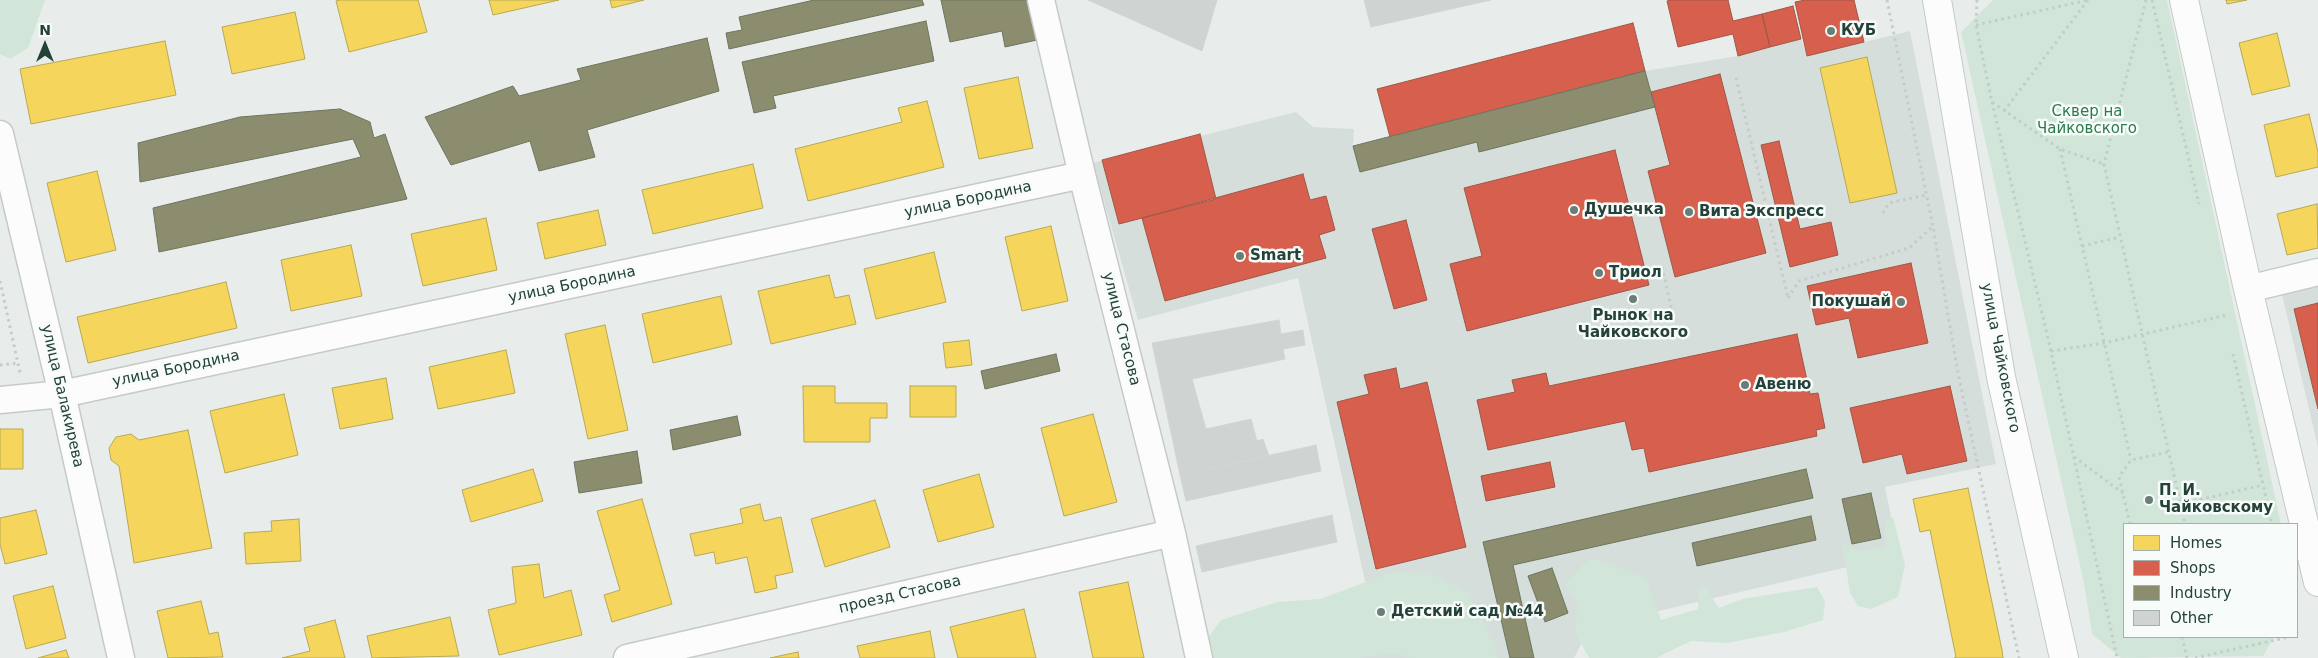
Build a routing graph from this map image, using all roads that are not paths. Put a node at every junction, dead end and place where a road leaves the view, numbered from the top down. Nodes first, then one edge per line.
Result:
1 (1041, 0) edge
2 (1936, 0) edge
3 (1958, 0) edge
4 (2184, 0) edge
5 (1948, 56) junction
6 (0, 134) edge
7 (1082, 175) junction
8 (2318, 272) edge
9 (2250, 299) junction
10 (62, 394) junction
11 (12, 399) edge
12 (1172, 533) junction
13 (2318, 582) edge
14 (121, 658) edge
15 (628, 658) edge
16 (1199, 658) edge
17 (2064, 658) edge

1 - 7 street, улица Стасова
2 - 5 main road, улица Чайковского
3 - 5 main road, улица Чайковского
4 - 9 main road
5 - 17 main road, улица Чайковского
6 - 10 street, улица Балакирева
7 - 10 street, улица Бородина
7 - 12 street, улица Стасова
8 - 9 street
9 - 13 main road
10 - 11 street, улица Бородина
10 - 14 street, улица Балакирева
12 - 15 street, проезд Стасова
12 - 16 street, улица Стасова

